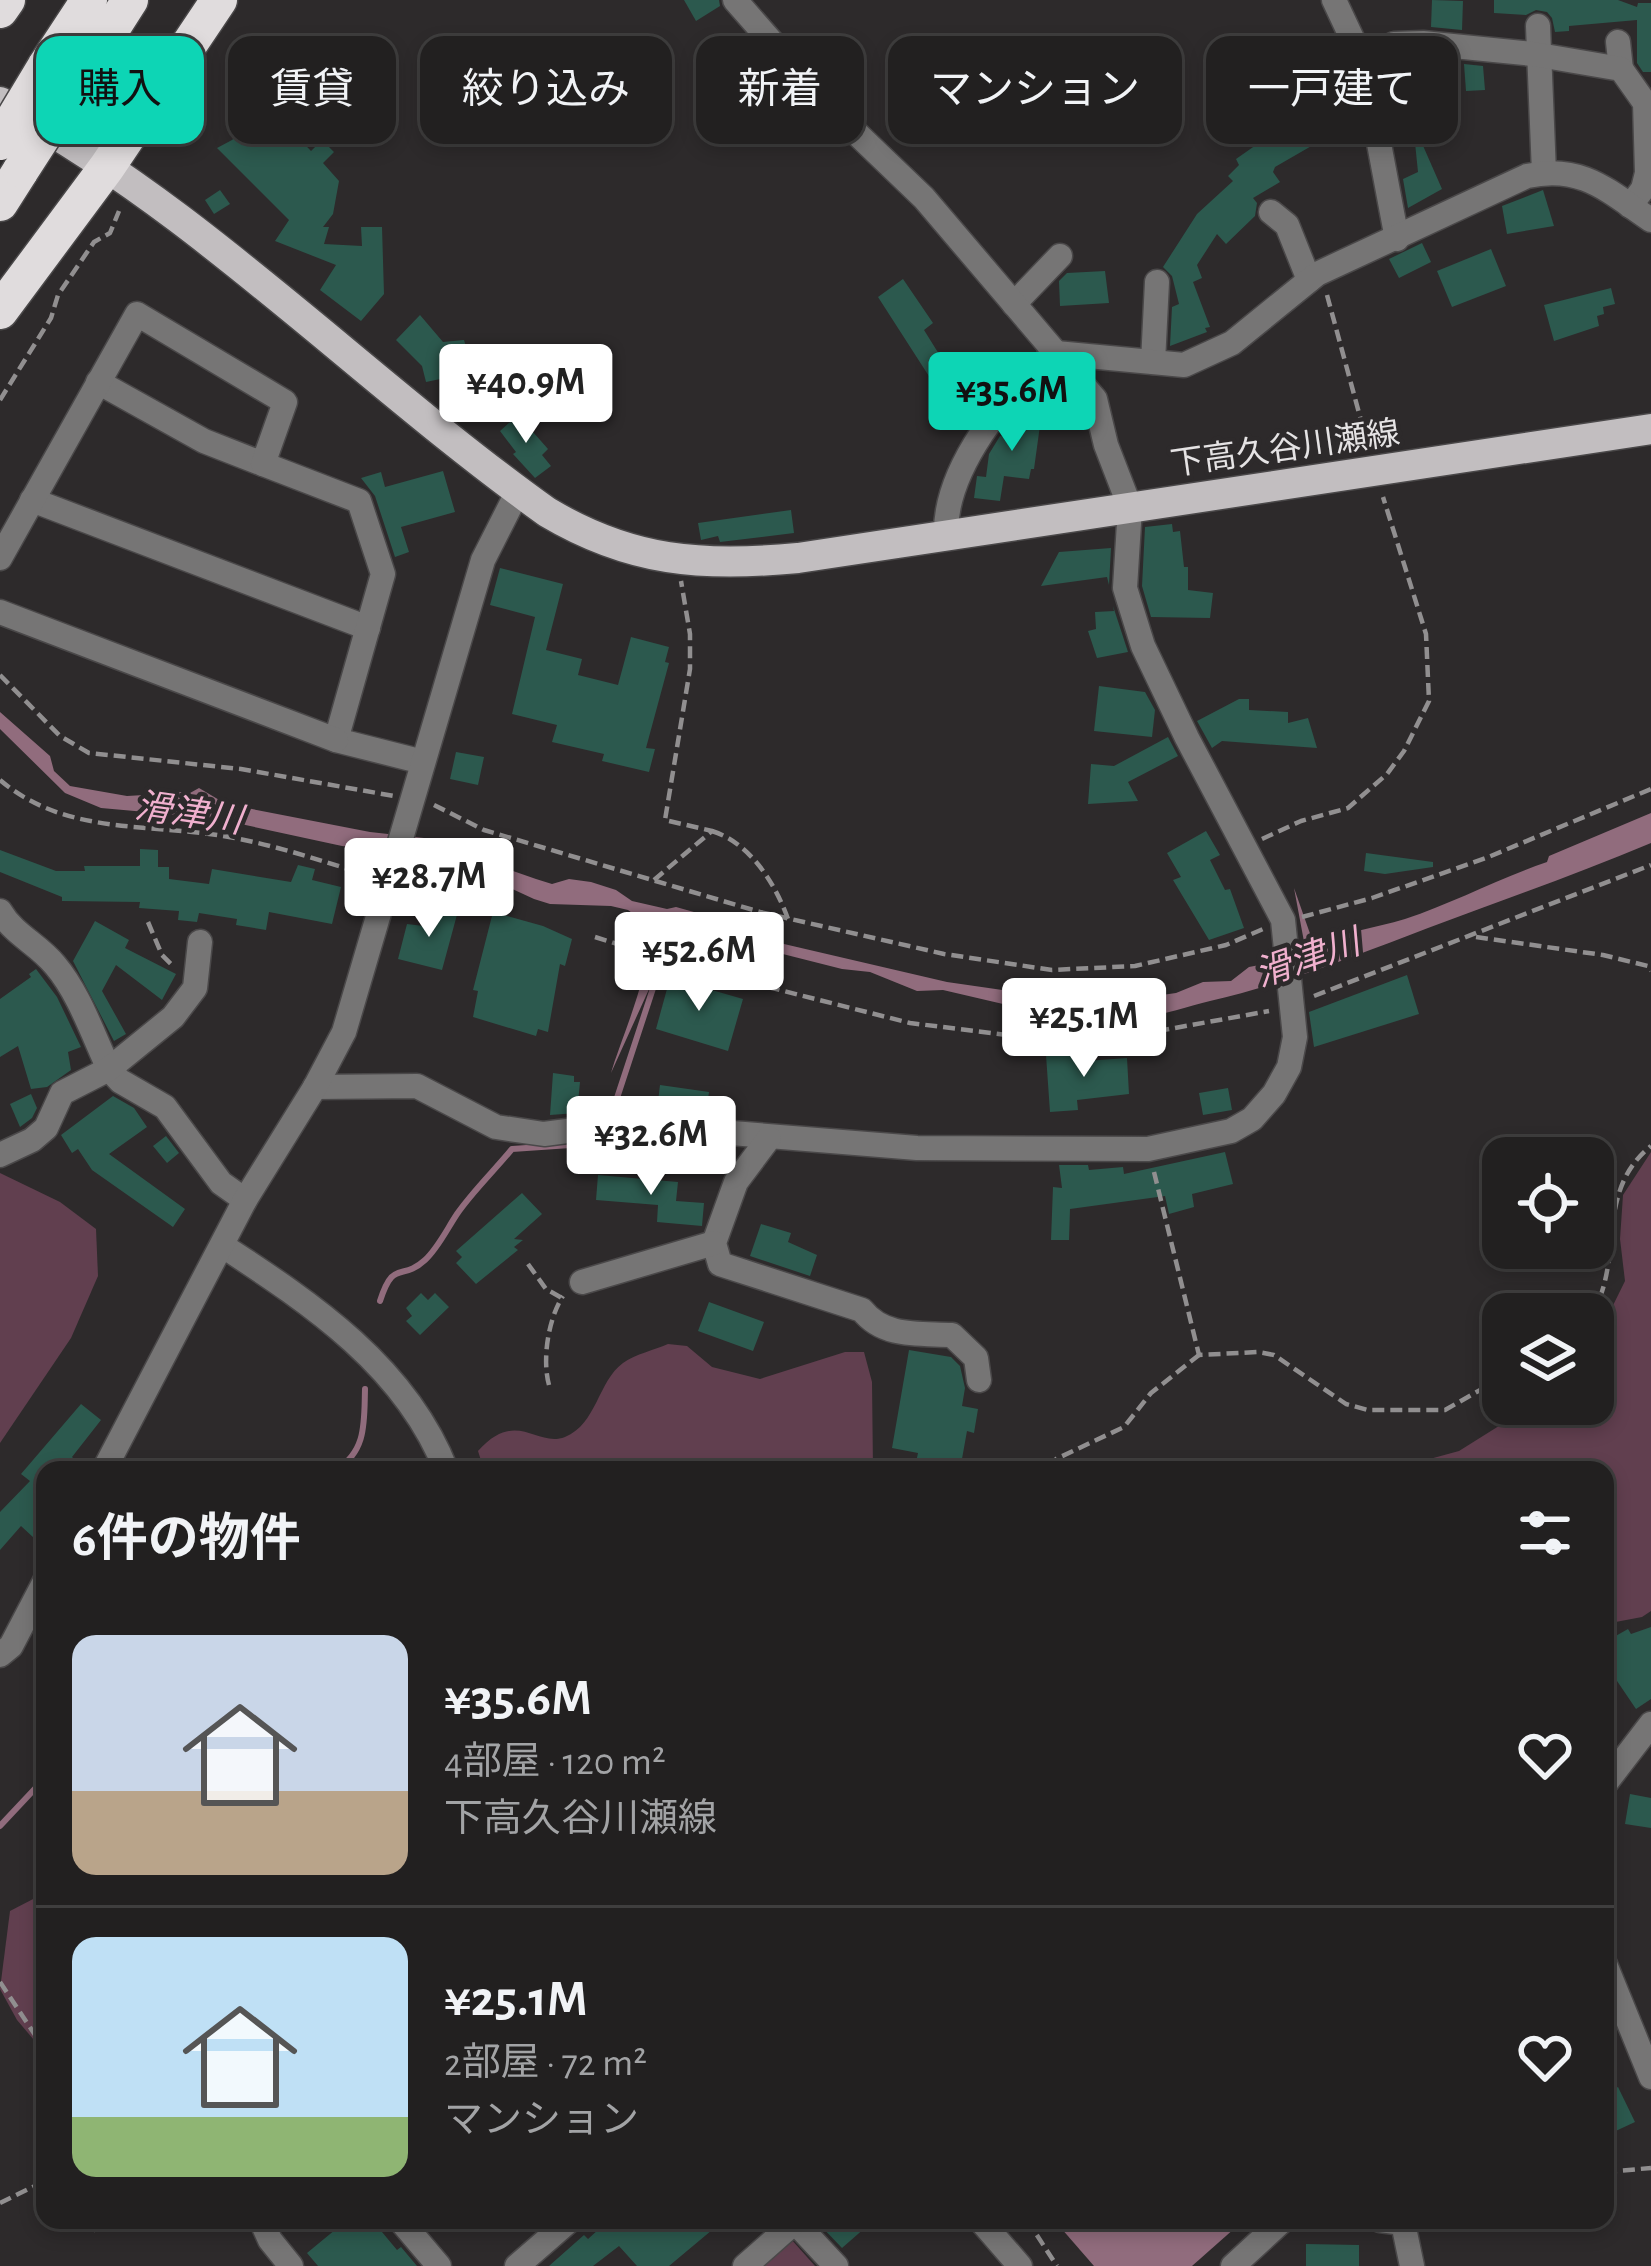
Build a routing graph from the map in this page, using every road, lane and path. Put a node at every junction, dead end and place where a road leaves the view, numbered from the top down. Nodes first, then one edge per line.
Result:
1 (7, 0) edge
2 (89, 0) edge
3 (130, 0) edge
4 (219, 0) edge
5 (735, 0) edge
6 (1334, 0) edge
7 (0, 10) edge
8 (1538, 26) dead end
9 (75, 36) edge
10 (97, 36) edge
11 (1350, 36) edge
12 (1618, 43) dead end
13 (1458, 47) edge
14 (1538, 55) junction
15 (1621, 69) junction
16 (0, 102) edge
17 (1648, 103) edge
18 (36, 115) edge
19 (1377, 144) edge
20 (11, 156) edge
21 (106, 166) junction
22 (1544, 173) junction
23 (0, 203) edge
24 (119, 211) dead end
25 (1270, 212) dead end
26 (1640, 213) edge
27 (1396, 239) junction
28 (1060, 256) dead end
29 (1315, 276) junction
30 (1157, 282) dead end
31 (1014, 304) junction
32 (0, 311) edge
33 (1056, 353) junction
34 (1153, 362) junction
35 (98, 382) junction
36 (0, 400) edge
37 (1651, 429) edge
38 (263, 464) junction
39 (1374, 470) junction
40 (518, 491) junction
41 (32, 500) junction
42 (1130, 507) junction
43 (946, 536) junction
44 (0, 558) edge
45 (678, 560) junction
46 (0, 612) edge
47 (368, 628) junction
48 (0, 674) edge
49 (336, 740) junction
50 (423, 762) junction
51 (0, 780) edge
52 (1651, 789) edge
53 (411, 802) junction
54 (712, 831) junction
55 (1246, 846) junction
56 (1651, 866) edge
57 (391, 878) junction
58 (654, 880) junction
59 (0, 910) edge
60 (788, 919) junction
61 (148, 922) dead end
62 (1283, 924) junction
63 (1471, 936) junction
64 (595, 937) dead end
65 (200, 941) dead end
66 (1650, 966) edge
67 (195, 988) junction
68 (1293, 1001) junction
69 (109, 1069) junction
70 (315, 1087) junction
71 (769, 1138) junction
72 (1651, 1146) edge
73 (1148, 1148) junction
74 (0, 1154) edge
75 (245, 1200) junction
76 (713, 1244) junction
77 (223, 1246) junction
78 (527, 1264) dead end
79 (572, 1290) junction
80 (1604, 1293) edge
81 (1199, 1355) junction
82 (979, 1380) dead end
83 (549, 1385) dead end
84 (1482, 1389) edge
85 (109, 1461) edge
86 (443, 1461) edge
87 (1056, 1461) edge
88 (36, 1598) edge
89 (0, 1655) edge
90 (1651, 1724) edge
91 (1614, 1772) edge
92 (0, 1982) edge
93 (1614, 1986) edge
94 (36, 2036) edge
95 (1651, 2077) edge
96 (1651, 2168) edge
97 (1614, 2171) edge
98 (36, 2185) edge
99 (0, 2203) edge
100 (96, 2229) edge
101 (265, 2229) edge
102 (408, 2229) edge
103 (559, 2229) edge
104 (787, 2229) edge
105 (803, 2229) edge
106 (986, 2229) edge
107 (1033, 2229) edge
108 (1273, 2229) edge
109 (1404, 2229) edge
110 (97, 2235) dead end
111 (1008, 2262) edge
112 (291, 2266) edge
113 (440, 2266) edge
114 (517, 2266) edge
115 (745, 2266) edge
116 (836, 2266) edge
117 (1057, 2266) edge
118 (1233, 2266) edge
119 (1412, 2266) edge

1 - 7 highway
2 - 9 highway
3 - 10 highway
4 - 21 highway
5 - 31 street
6 - 11 street
8 - 14 street
12 - 15 street
13 - 14 street
14 - 15 street
14 - 22 street
15 - 17 street
16 - 21 main road, 下高久谷川瀬線
17 - 26 street
18 - 20 highway, bridge
19 - 27 street
20 - 23 highway
21 - 32 highway
21 - 40 main road, 下高久谷川瀬線
22 - 26 street
22 - 27 street
24 - 36 path
25 - 29 street
27 - 29 street
28 - 31 street
29 - 34 street
29 - 39 path
30 - 34 street
31 - 33 street
33 - 34 street
33 - 42 street
33 - 43 street
35 - 38 street
35 - 38 street
35 - 41 street
37 - 39 main road, 下高久谷川瀬線
38 - 47 street
39 - 42 main road, 下高久谷川瀬線
39 - 55 path
40 - 45 main road, 下高久谷川瀬線
40 - 50 street
41 - 44 street
41 - 47 street
42 - 43 main road, 下高久谷川瀬線
42 - 55 street
43 - 45 main road, 下高久谷川瀬線
45 - 54 path
46 - 49 street
47 - 49 street
48 - 53 path
49 - 50 street
50 - 53 street
51 - 57 path
52 - 62 path
53 - 57 street
53 - 58 path
54 - 58 path
54 - 60 path
55 - 62 street
56 - 63 path
57 - 70 street
58 - 60 path
59 - 69 street
60 - 62 path
61 - 67 path
62 - 68 street
63 - 66 path
63 - 68 path
64 - 68 path
65 - 67 street
67 - 69 street
68 - 73 street
69 - 74 street
69 - 75 street
70 - 71 street
70 - 75 street
71 - 73 street
71 - 76 street
72 - 80 path
73 - 81 path
75 - 77 street
76 - 79 street
76 - 82 street
77 - 85 street
77 - 86 street
78 - 79 path
79 - 83 path
81 - 84 path
81 - 87 path
88 - 89 street
90 - 91 street
92 - 94 path
93 - 95 street
96 - 97 path
98 - 99 path
100 - 110 path
101 - 112 street
102 - 113 street
103 - 114 street
104 - 115 street
105 - 116 street
106 - 111 street
107 - 117 path
108 - 118 street
109 - 119 street

